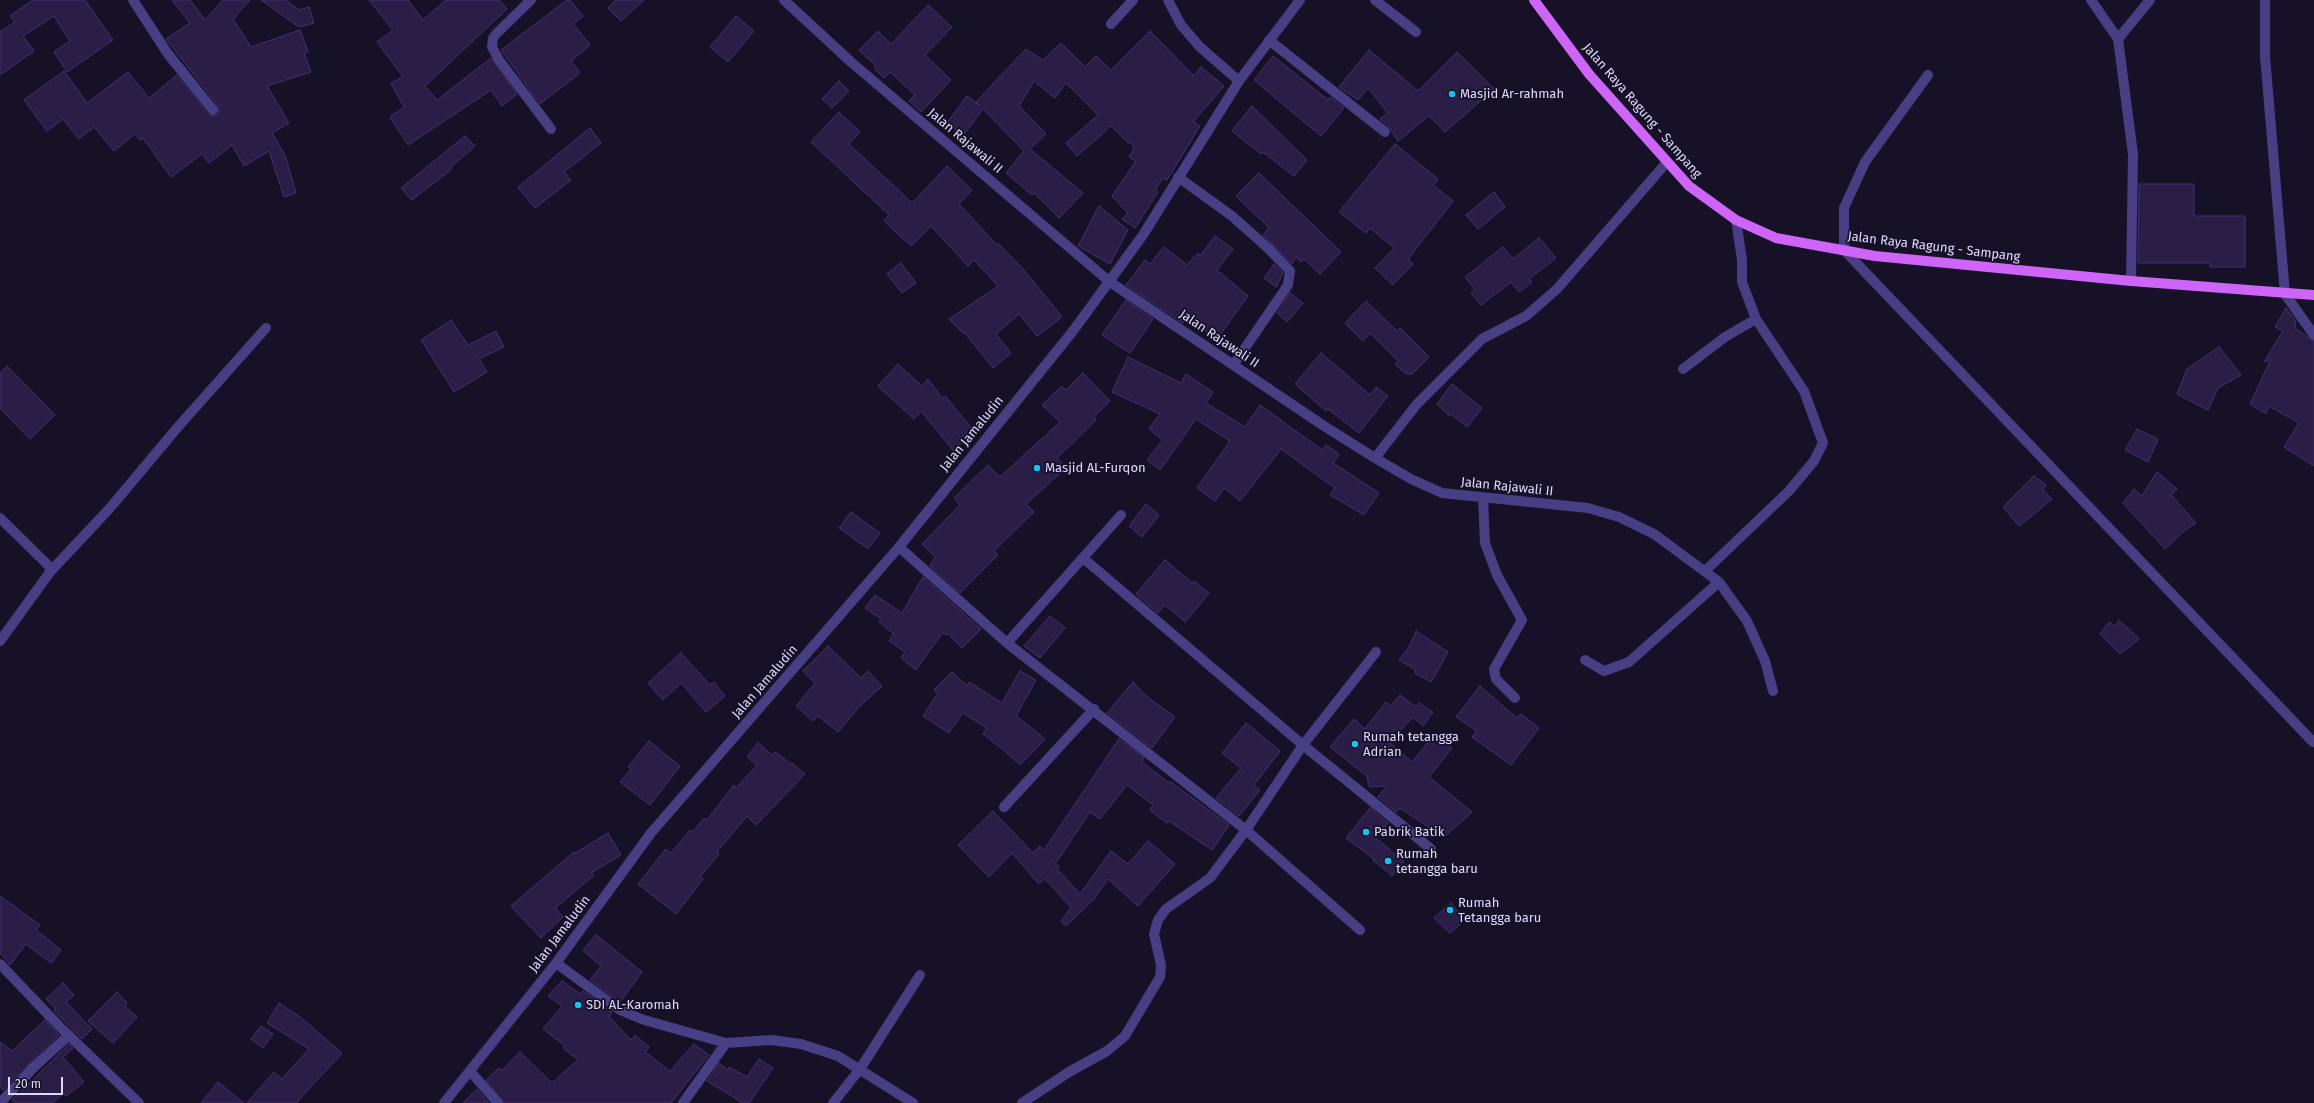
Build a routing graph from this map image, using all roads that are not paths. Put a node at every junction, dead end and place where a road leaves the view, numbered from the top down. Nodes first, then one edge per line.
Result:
1 (133, 0) edge
2 (531, 0) edge
3 (784, 0) edge
4 (1133, 0) edge
5 (1168, 0) edge
6 (1300, 0) edge
7 (1375, 0) edge
8 (1534, 0) edge
9 (2091, 0) edge
10 (2150, 0) edge
11 (2265, 0) edge
12 (1111, 24) dead end
13 (1416, 32) dead end
14 (2118, 39) junction
15 (1269, 40) junction
16 (1928, 75) dead end
17 (1239, 81) junction
18 (213, 110) dead end
19 (551, 129) dead end
20 (1385, 132) dead end
21 (1667, 162) junction
22 (1178, 178) junction
23 (1736, 220) junction
24 (1844, 250) junction
25 (2131, 281) junction
26 (1110, 282) junction
27 (2285, 294) junction
28 (2314, 295) edge
29 (1756, 318) junction
30 (266, 328) dead end
31 (2314, 335) edge
32 (1234, 364) junction
33 (1683, 370) dead end
34 (1375, 458) junction
35 (1483, 498) junction
36 (1121, 515) dead end
37 (0, 518) edge
38 (899, 546) junction
39 (1083, 558) junction
40 (1705, 571) junction
41 (50, 572) junction
42 (1719, 582) junction
43 (0, 641) edge
44 (1007, 643) junction
45 (1376, 652) dead end
46 (1585, 660) dead end
47 (1773, 691) dead end
48 (1514, 698) dead end
49 (1094, 709) junction
50 (2313, 742) edge
51 (1303, 745) junction
52 (1004, 807) dead end
53 (1246, 830) junction
54 (1431, 849) dead end
55 (1360, 930) dead end
56 (556, 963) junction
57 (0, 964) edge
58 (920, 975) dead end
59 (69, 1035) junction
60 (726, 1043) junction
61 (860, 1068) junction
62 (470, 1071) junction
63 (0, 1103) edge
64 (139, 1103) edge
65 (444, 1103) edge
66 (498, 1103) edge
67 (683, 1103) edge
68 (833, 1103) edge
69 (913, 1103) edge
70 (1022, 1103) edge

1 - 18 street
2 - 19 street
3 - 26 street, Jalan Rajawali II
4 - 12 street
5 - 17 street
6 - 15 street, Jalan Jamaludin
7 - 13 street
8 - 21 main road, Jalan Raya Ragung - Sampang
9 - 14 street
10 - 14 street
11 - 27 street
14 - 25 street
15 - 17 street, Jalan Jamaludin
15 - 20 street
16 - 24 street
17 - 22 street, Jalan Jamaludin
21 - 23 main road, Jalan Raya Ragung - Sampang
21 - 34 street
22 - 26 street, Jalan Jamaludin
22 - 32 street
23 - 24 main road, Jalan Raya Ragung - Sampang
23 - 29 street
24 - 25 main road, Jalan Raya Ragung - Sampang
24 - 50 street
25 - 27 main road, Jalan Raya Ragung - Sampang
26 - 32 street, Jalan Rajawali II
26 - 38 street, Jalan Jamaludin
27 - 28 main road, Jalan Raya Ragung - Sampang
27 - 31 street
29 - 33 street
29 - 40 street
30 - 41 street
32 - 34 street, Jalan Rajawali II
34 - 35 street, Jalan Rajawali II
35 - 40 street, Jalan Rajawali II
35 - 48 street
36 - 39 street
37 - 41 street
38 - 44 street
38 - 56 street, Jalan Jamaludin
39 - 44 street
39 - 51 street
40 - 42 street, Jalan Rajawali II
41 - 43 street
42 - 46 street
42 - 47 street, Jalan Rajawali II
44 - 49 street
45 - 51 street
49 - 52 street
49 - 53 street
51 - 53 street
51 - 54 street
53 - 55 street
53 - 70 street
56 - 60 street
56 - 62 street, Jalan Jamaludin
57 - 59 street
58 - 61 street
59 - 63 street
59 - 64 street
60 - 61 street
60 - 67 street
61 - 68 street
61 - 69 street
62 - 65 street, Jalan Jamaludin
62 - 66 street

